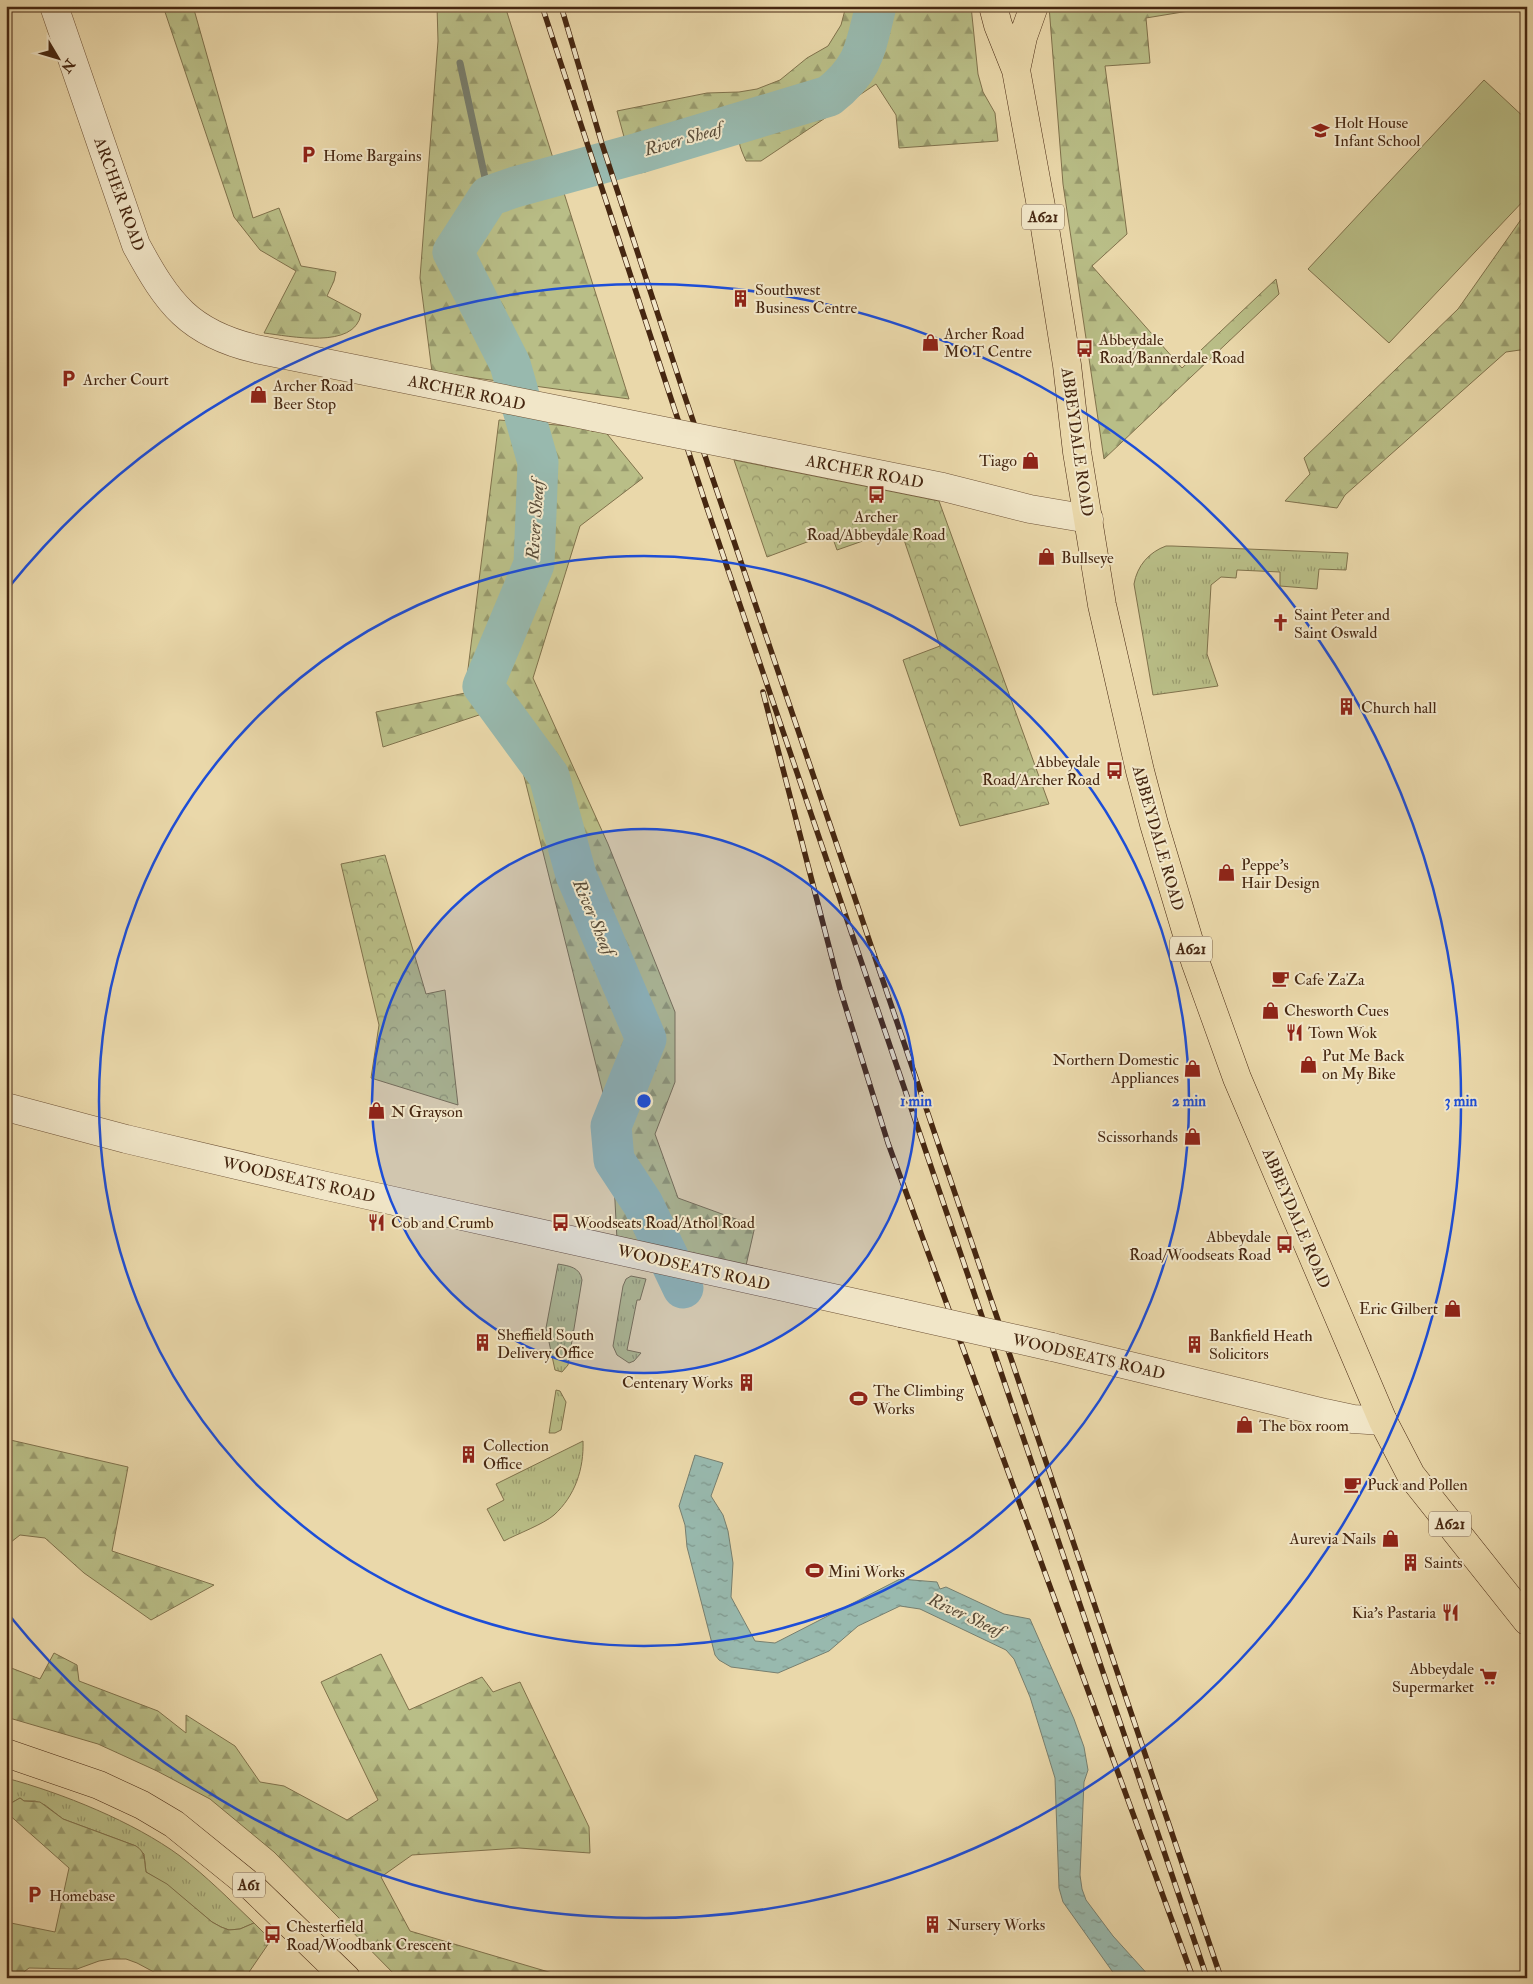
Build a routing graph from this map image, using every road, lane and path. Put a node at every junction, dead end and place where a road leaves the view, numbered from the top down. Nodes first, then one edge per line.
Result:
1 (54, 6) edge
2 (993, 6) edge
3 (1021, 6) edge
4 (1034, 6) edge
5 (1023, 37) junction
6 (1016, 70) junction
7 (1089, 519) junction
8 (6, 1107) edge
9 (1383, 1421) junction
10 (1527, 1620) edge
11 (6, 1753) edge
12 (346, 1978) edge

1 - 7 street, ARCHER ROAD, bridge
2 - 6 main road, ABBEYDALE ROAD / A621
3 - 5 main road, ABBEYDALE ROAD / A621
4 - 5 main road, ABBEYDALE ROAD / A621
5 - 6 main road, ABBEYDALE ROAD / A621
6 - 7 main road, ABBEYDALE ROAD / A621
7 - 9 main road, ABBEYDALE ROAD / A621
8 - 9 street, WOODSEATS ROAD, bridge
9 - 10 main road, ABBEYDALE ROAD / A621
11 - 12 main road, A61

